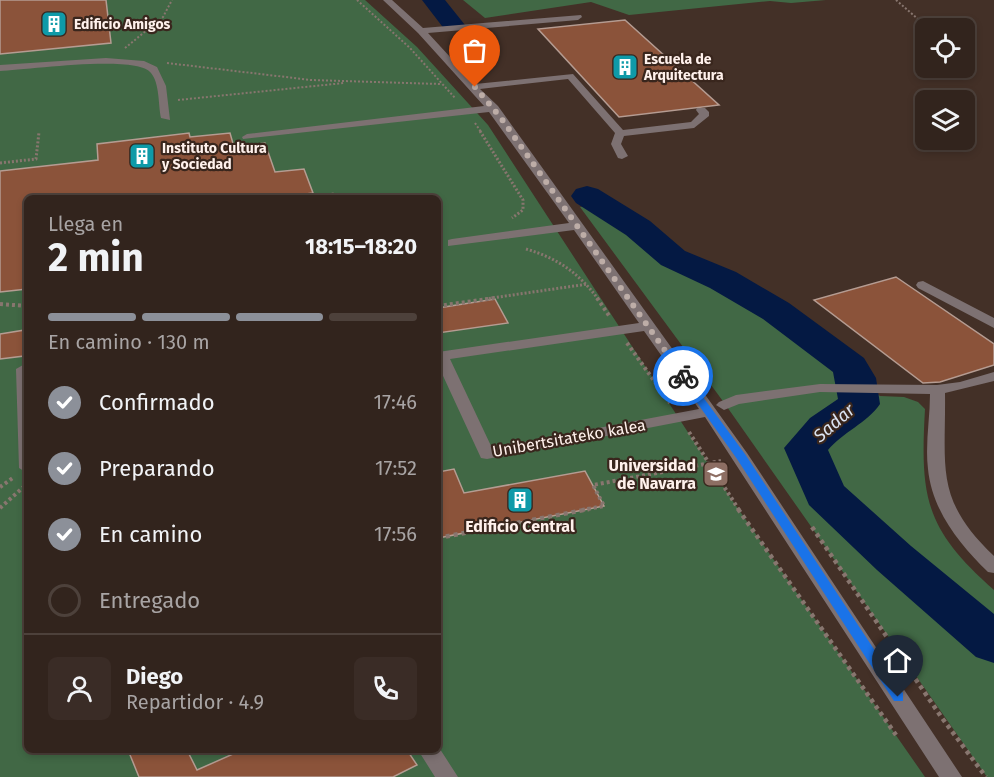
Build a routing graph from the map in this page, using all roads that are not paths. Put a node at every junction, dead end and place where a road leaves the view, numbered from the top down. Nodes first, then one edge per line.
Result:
1 (387, 0) edge
2 (578, 17) dead end
3 (421, 32) junction
4 (0, 68) edge
5 (475, 87) junction
6 (494, 108) junction
7 (701, 110) dead end
8 (166, 118) dead end
9 (620, 134) junction
10 (247, 137) dead end
11 (622, 156) dead end
12 (576, 226) junction
13 (452, 243) dead end
14 (923, 285) dead end
15 (994, 324) edge
16 (648, 326) junction
17 (23, 369) dead end
18 (994, 376) edge
19 (937, 390) junction
20 (24, 394) edge
21 (717, 409) junction
22 (994, 567) edge
23 (431, 753) edge
24 (447, 777) edge
25 (951, 777) edge

1 - 3 street
2 - 3 street
3 - 5 street
4 - 8 street
5 - 6 street
5 - 9 street
6 - 10 street
6 - 12 street
7 - 9 street
9 - 11 street
12 - 13 street
12 - 16 street
14 - 15 street
16 - 21 street
16 - 21 street, Unibertsitateko kalea
17 - 20 street
18 - 19 street
19 - 21 street
19 - 22 street
21 - 25 street
23 - 24 street

